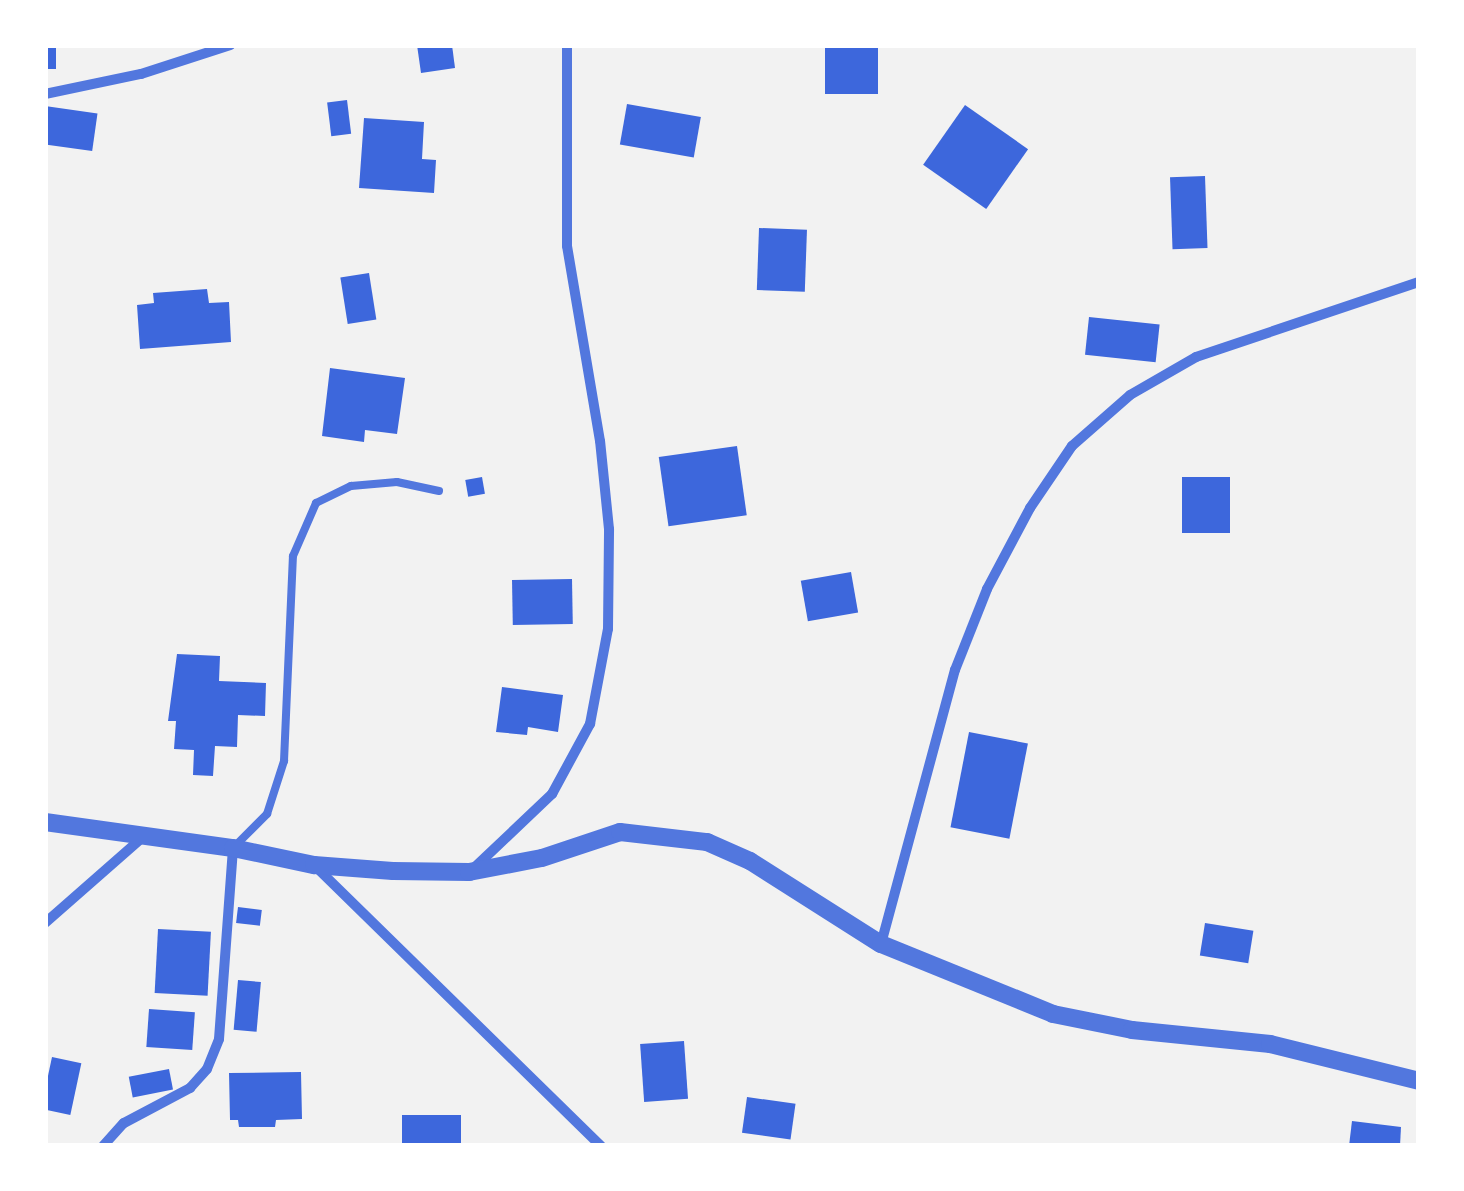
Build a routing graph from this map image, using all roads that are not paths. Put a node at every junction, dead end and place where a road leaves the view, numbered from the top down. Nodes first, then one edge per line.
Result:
1 (230, 45) edge
2 (567, 45) edge
3 (45, 94) edge
4 (1419, 282) edge
5 (439, 491) dead end
6 (45, 822) edge
7 (143, 837) junction
8 (232, 848) junction
9 (314, 865) junction
10 (469, 872) junction
11 (45, 923) edge
12 (880, 944) junction
13 (1419, 1080) edge
14 (103, 1146) edge
15 (601, 1146) edge

1 - 3 street
2 - 10 street
4 - 12 street
5 - 8 lane
6 - 7 street
7 - 8 street
7 - 11 street
8 - 9 street
8 - 14 street
9 - 10 street
9 - 15 street
10 - 12 street
12 - 13 street

